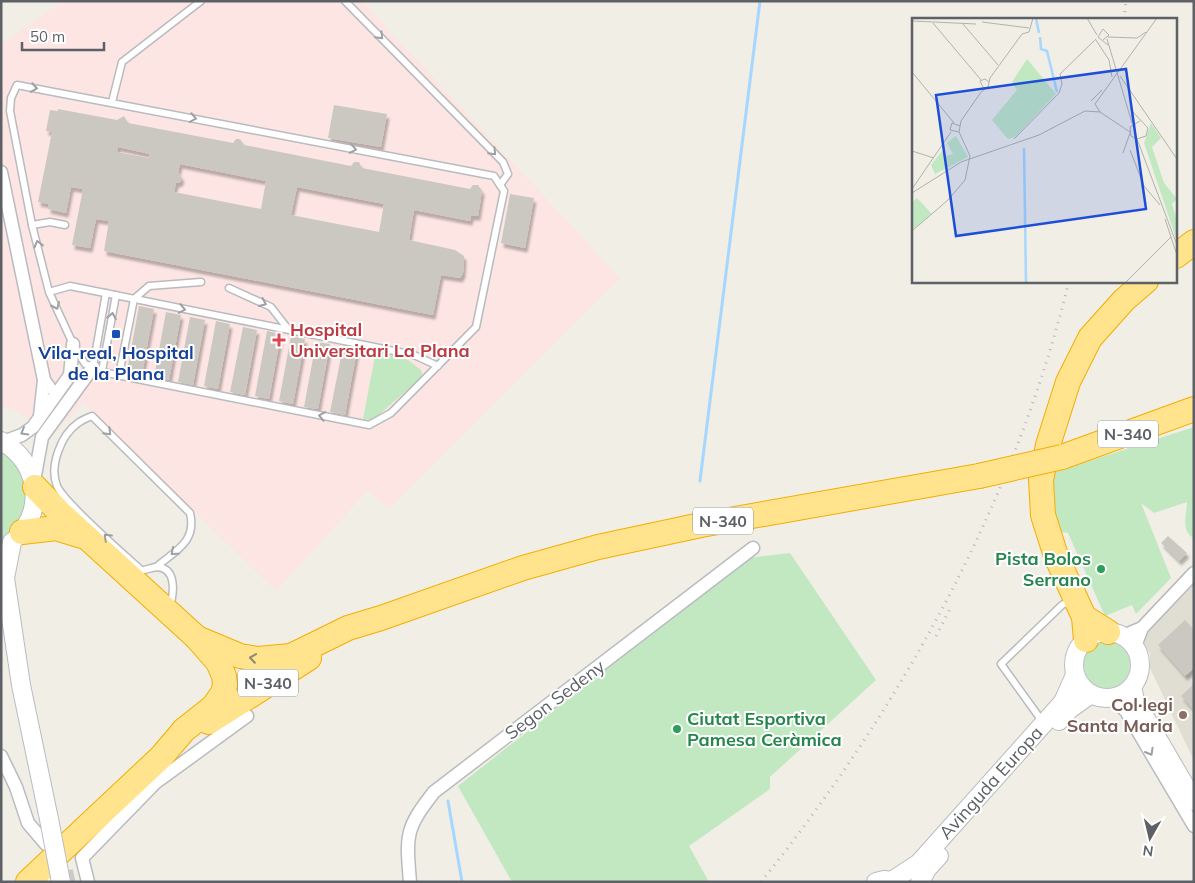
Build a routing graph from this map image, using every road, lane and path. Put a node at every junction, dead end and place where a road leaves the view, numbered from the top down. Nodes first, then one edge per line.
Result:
1 (201, 1) edge
2 (346, 1) edge
3 (112, 102) junction
4 (1, 172) edge
5 (500, 185) junction
6 (65, 225) dead end
7 (32, 226) junction
8 (1194, 242) edge
9 (1178, 254) edge
10 (202, 282) dead end
11 (1145, 282) edge
12 (229, 288) dead end
13 (49, 292) junction
14 (106, 293) junction
15 (116, 295) junction
16 (134, 299) junction
17 (288, 330) junction
18 (73, 344) junction
19 (438, 366) junction
20 (97, 369) junction
21 (119, 375) junction
22 (44, 380) junction
23 (56, 396) junction
24 (1194, 409) edge
25 (40, 417) junction
26 (1194, 420) edge
27 (42, 437) junction
28 (2, 442) edge
29 (1062, 457) junction
30 (35, 484) junction
31 (88, 538) junction
32 (12, 540) edge
33 (753, 548) dead end
34 (156, 567) junction
35 (135, 572) junction
36 (1194, 573) edge
37 (168, 612) junction
38 (381, 618) junction
39 (1, 627) edge
40 (1102, 628) junction
41 (197, 638) junction
42 (1075, 675) junction
43 (21, 685) junction
44 (1132, 687) junction
45 (1091, 694) junction
46 (1112, 698) junction
47 (247, 716) dead end
48 (1044, 724) junction
49 (1, 756) edge
50 (160, 757) junction
51 (1194, 801) edge
52 (1194, 826) edge
53 (46, 844) dead end
54 (62, 880) edge
55 (889, 881) edge
56 (410, 882) edge
57 (920, 882) edge

1 - 3 lane
2 -> 5 lane
3 -> 5 lane
7 -> 3 lane
4 - 22 street
5 - 19 lane
6 - 7 lane
13 -> 7 lane
8 - 9 highway
10 - 16 lane
11 - 40 highway
12 -> 17 lane
13 - 14 lane
13 -> 18 lane
14 - 15 lane
14 - 20 lane
15 - 16 lane
20 -> 15 lane
16 -> 17 lane
16 - 21 lane
17 - 19 lane
18 - 20 lane
18 - 23 street
19 -> 21 lane
20 - 21 lane
20 - 27 street
22 - 23 street
22 - 25 street
23 - 25 street
23 - 27 street
24 - 29 highway, N-340
25 -> 28 street
26 - 29 highway, N-340
27 - 30 street
28 - 30 main road
29 - 38 highway, N-340, bridge
30 - 31 highway
30 - 32 main road
31 - 32 highway
31 - 35 highway
32 - 43 main road
33 - 56 street, Segon Sedeny
34 - 35 lane
35 -> 34 lane
34 - 37 lane
35 - 37 highway
36 - 40 street
37 - 41 highway
38 -> 41 highway
38 - 50 highway, N-340
39 - 43 main road
40 - 42 main road
40 - 44 main road
40 - 48 lane
41 - 50 highway
42 - 45 main road
42 - 48 main road, Avinguda Europa
43 - 54 main road, bridge
44 - 46 main road
44 - 51 main road
45 - 46 main road
45 - 57 main road, Avinguda Europa
46 -> 52 street
47 - 54 street
48 - 55 main road, Avinguda Europa
49 - 53 street
50 - 54 highway, N-340

